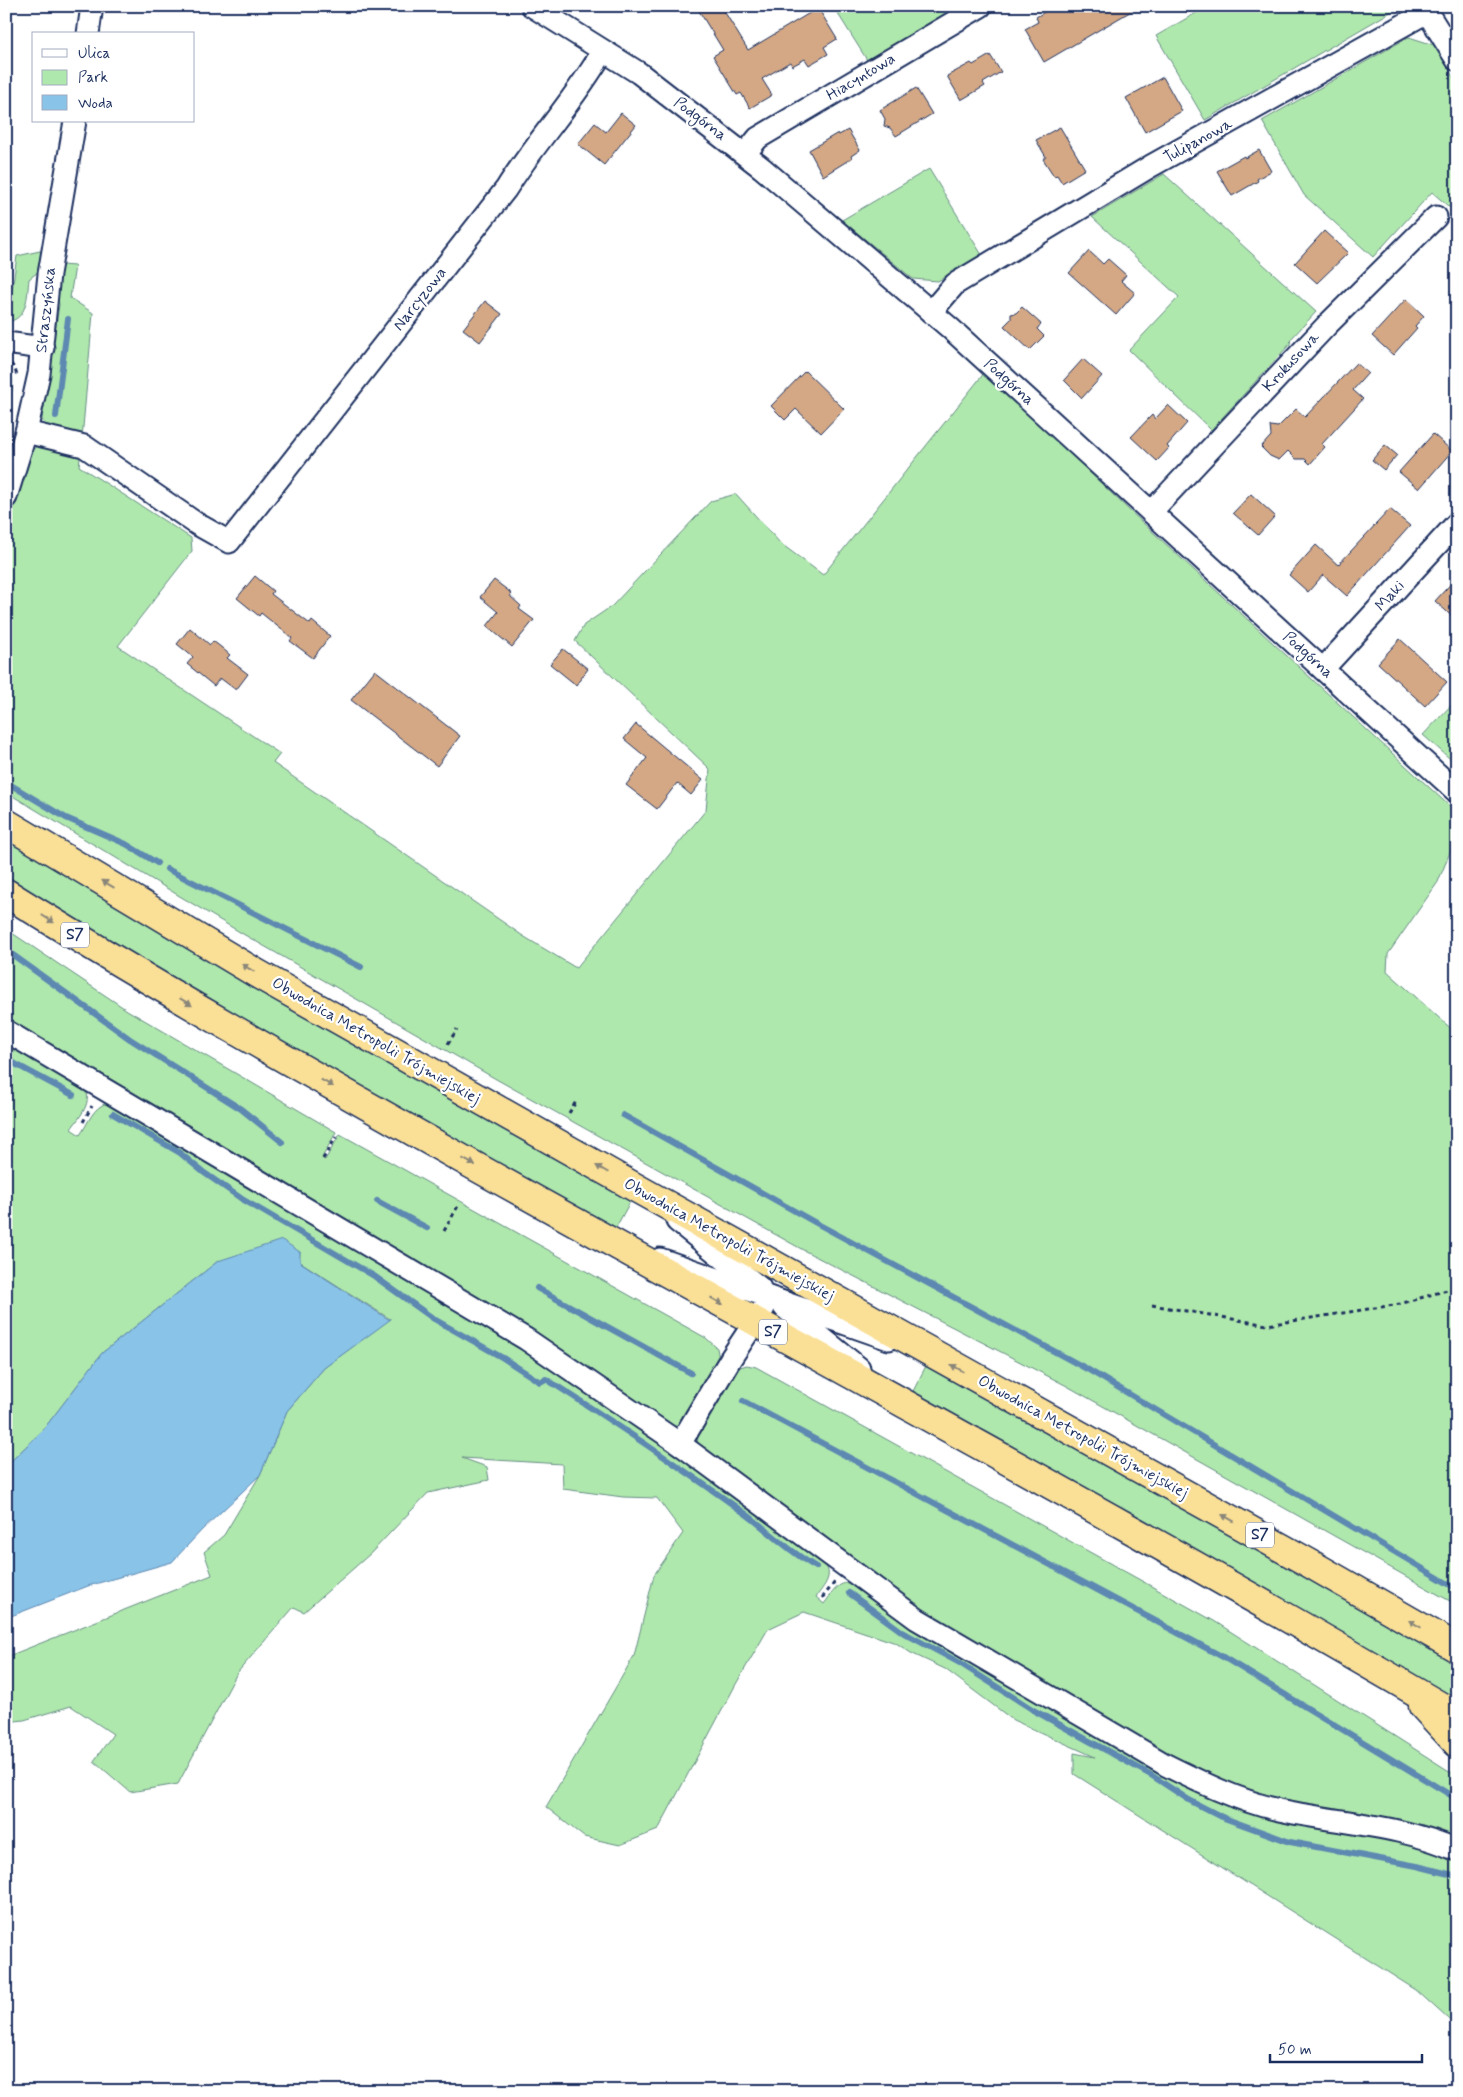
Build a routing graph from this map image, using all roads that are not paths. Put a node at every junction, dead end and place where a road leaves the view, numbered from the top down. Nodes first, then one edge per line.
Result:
1 (92, 6) edge
2 (532, 6) edge
3 (980, 6) edge
4 (88, 32) edge
5 (603, 51) junction
6 (1457, 60) edge
7 (75, 122) edge
8 (745, 154) junction
9 (1436, 217) dead end
10 (931, 312) junction
11 (6, 343) edge
12 (43, 348) junction
13 (26, 432) junction
14 (6, 497) edge
15 (1151, 512) junction
16 (1457, 523) edge
17 (1323, 669) junction
18 (1457, 792) edge
19 (6, 823) edge
20 (6, 893) edge
21 (6, 1031) edge
22 (638, 1189) junction
23 (608, 1241) junction
24 (771, 1297) junction
25 (755, 1322) junction
26 (934, 1355) junction
27 (905, 1406) junction
28 (680, 1444) junction
29 (1457, 1648) edge
30 (1403, 1684) junction
31 (1457, 1716) edge
32 (1457, 1743) edge
33 (1457, 1850) edge

1 - 4 street
2 - 5 street, Podgórna
3 - 8 street, Hiacyntowa
5 - 8 street, Podgórna
5 - 13 street, Narcyzowa
6 - 10 street, Tulipanowa
7 - 12 street, Straszyńska
8 - 10 street, Podgórna
9 - 15 street, Krokusowa
10 - 15 street, Podgórna
11 - 12 street
12 - 13 street, Straszyńska
13 - 14 street, Straszyńska
15 - 17 street, Podgórna
16 - 17 street, Maki
17 - 18 street, Podgórna
22 -> 19 highway, Obwodnica Metropolii Trójmiejskiej / S7
20 -> 23 highway, S7
21 - 28 street
22 - 24 street
22 - 26 highway, Obwodnica Metropolii Trójmiejskiej / S7
23 - 24 street
23 -> 25 highway, S7
24 - 25 street
24 - 26 street
24 - 27 street
25 - 27 highway, S7
25 - 28 street
29 -> 26 highway, Obwodnica Metropolii Trójmiejskiej / S7
27 - 30 highway, S7
28 - 33 street
30 - 31 highway, S7
30 - 32 highway

